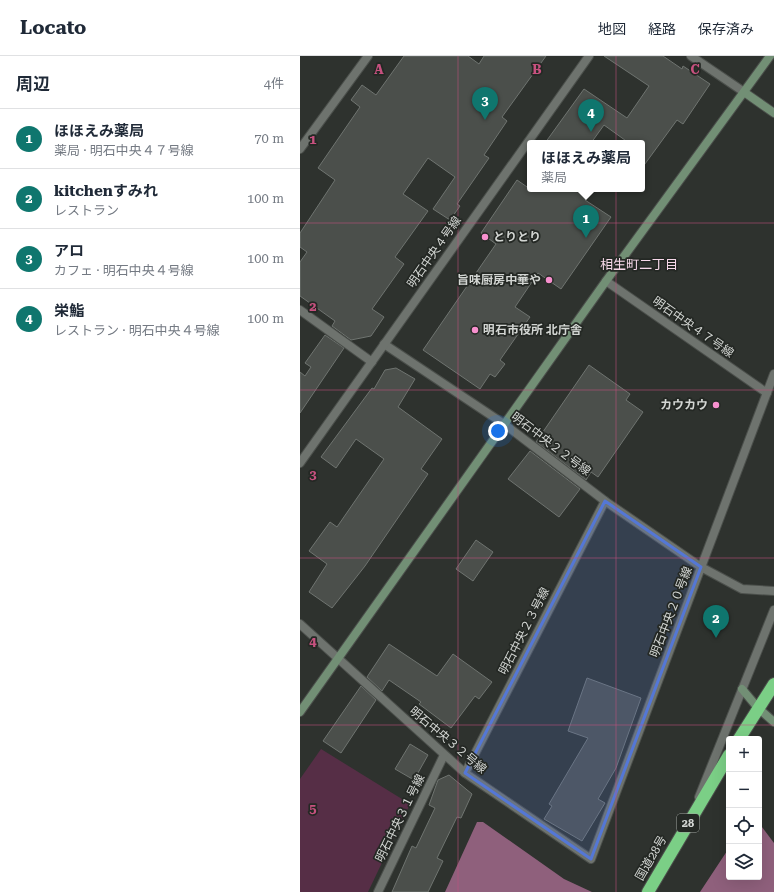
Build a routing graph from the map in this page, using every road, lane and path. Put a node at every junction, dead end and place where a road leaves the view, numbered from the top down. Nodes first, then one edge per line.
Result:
1 (368, 56) edge
2 (589, 56) edge
3 (691, 56) edge
4 (770, 56) edge
5 (744, 92) junction
6 (774, 113) edge
7 (529, 140) edge
8 (527, 143) edge
9 (300, 149) edge
10 (606, 281) junction
11 (300, 310) edge
12 (384, 344) junction
13 (372, 362) junction
14 (774, 374) edge
15 (767, 393) junction
16 (504, 424) junction
17 (300, 463) edge
18 (605, 501) junction
19 (701, 567) junction
20 (774, 591) edge
21 (774, 610) edge
22 (300, 624) edge
23 (338, 659) junction
24 (774, 684) edge
25 (742, 689) junction
26 (758, 708) junction
27 (300, 712) edge
28 (774, 722) edge
29 (741, 736) edge
30 (444, 755) junction
31 (726, 761) edge
32 (465, 773) junction
33 (691, 818) junction
34 (591, 859) joint
35 (378, 892) edge
36 (648, 892) edge

1 - 9 street
2 - 7 street, 明石中央４号線
3 - 5 street
4 - 5 street
5 - 6 street
5 - 10 street
8 - 12 street, 明石中央４号線
10 - 15 street, 明石中央４７号線
10 - 16 street
11 - 13 street
12 - 13 street, 明石中央４号線
12 - 16 street, 明石中央２２号線
13 - 17 street, 明石中央４号線
14 - 15 street, 明石中央２０号線
15 - 19 street, 明石中央２０号線
16 - 18 street, 明石中央２２号線
16 - 23 street
18 - 19 street, 明石中央２２号線
18 - 32 street, 明石中央２３号線
19 - 20 street, 明石中央２２号線
19 - 34 street, 明石中央２０号線
21 - 25 street
22 - 23 street, 明石中央３２号線
23 - 27 street
23 - 30 street, 明石中央３２号線
24 - 26 highway
25 - 26 street
25 - 33 street
26 - 28 street
26 - 29 highway
30 - 32 street, 明石中央３２号線
30 - 35 street, 明石中央３１号線
31 - 33 highway, 国道28号 / 28
32 - 34 street, 明石中央３２号線
33 - 36 highway, 国道28号 / 28

